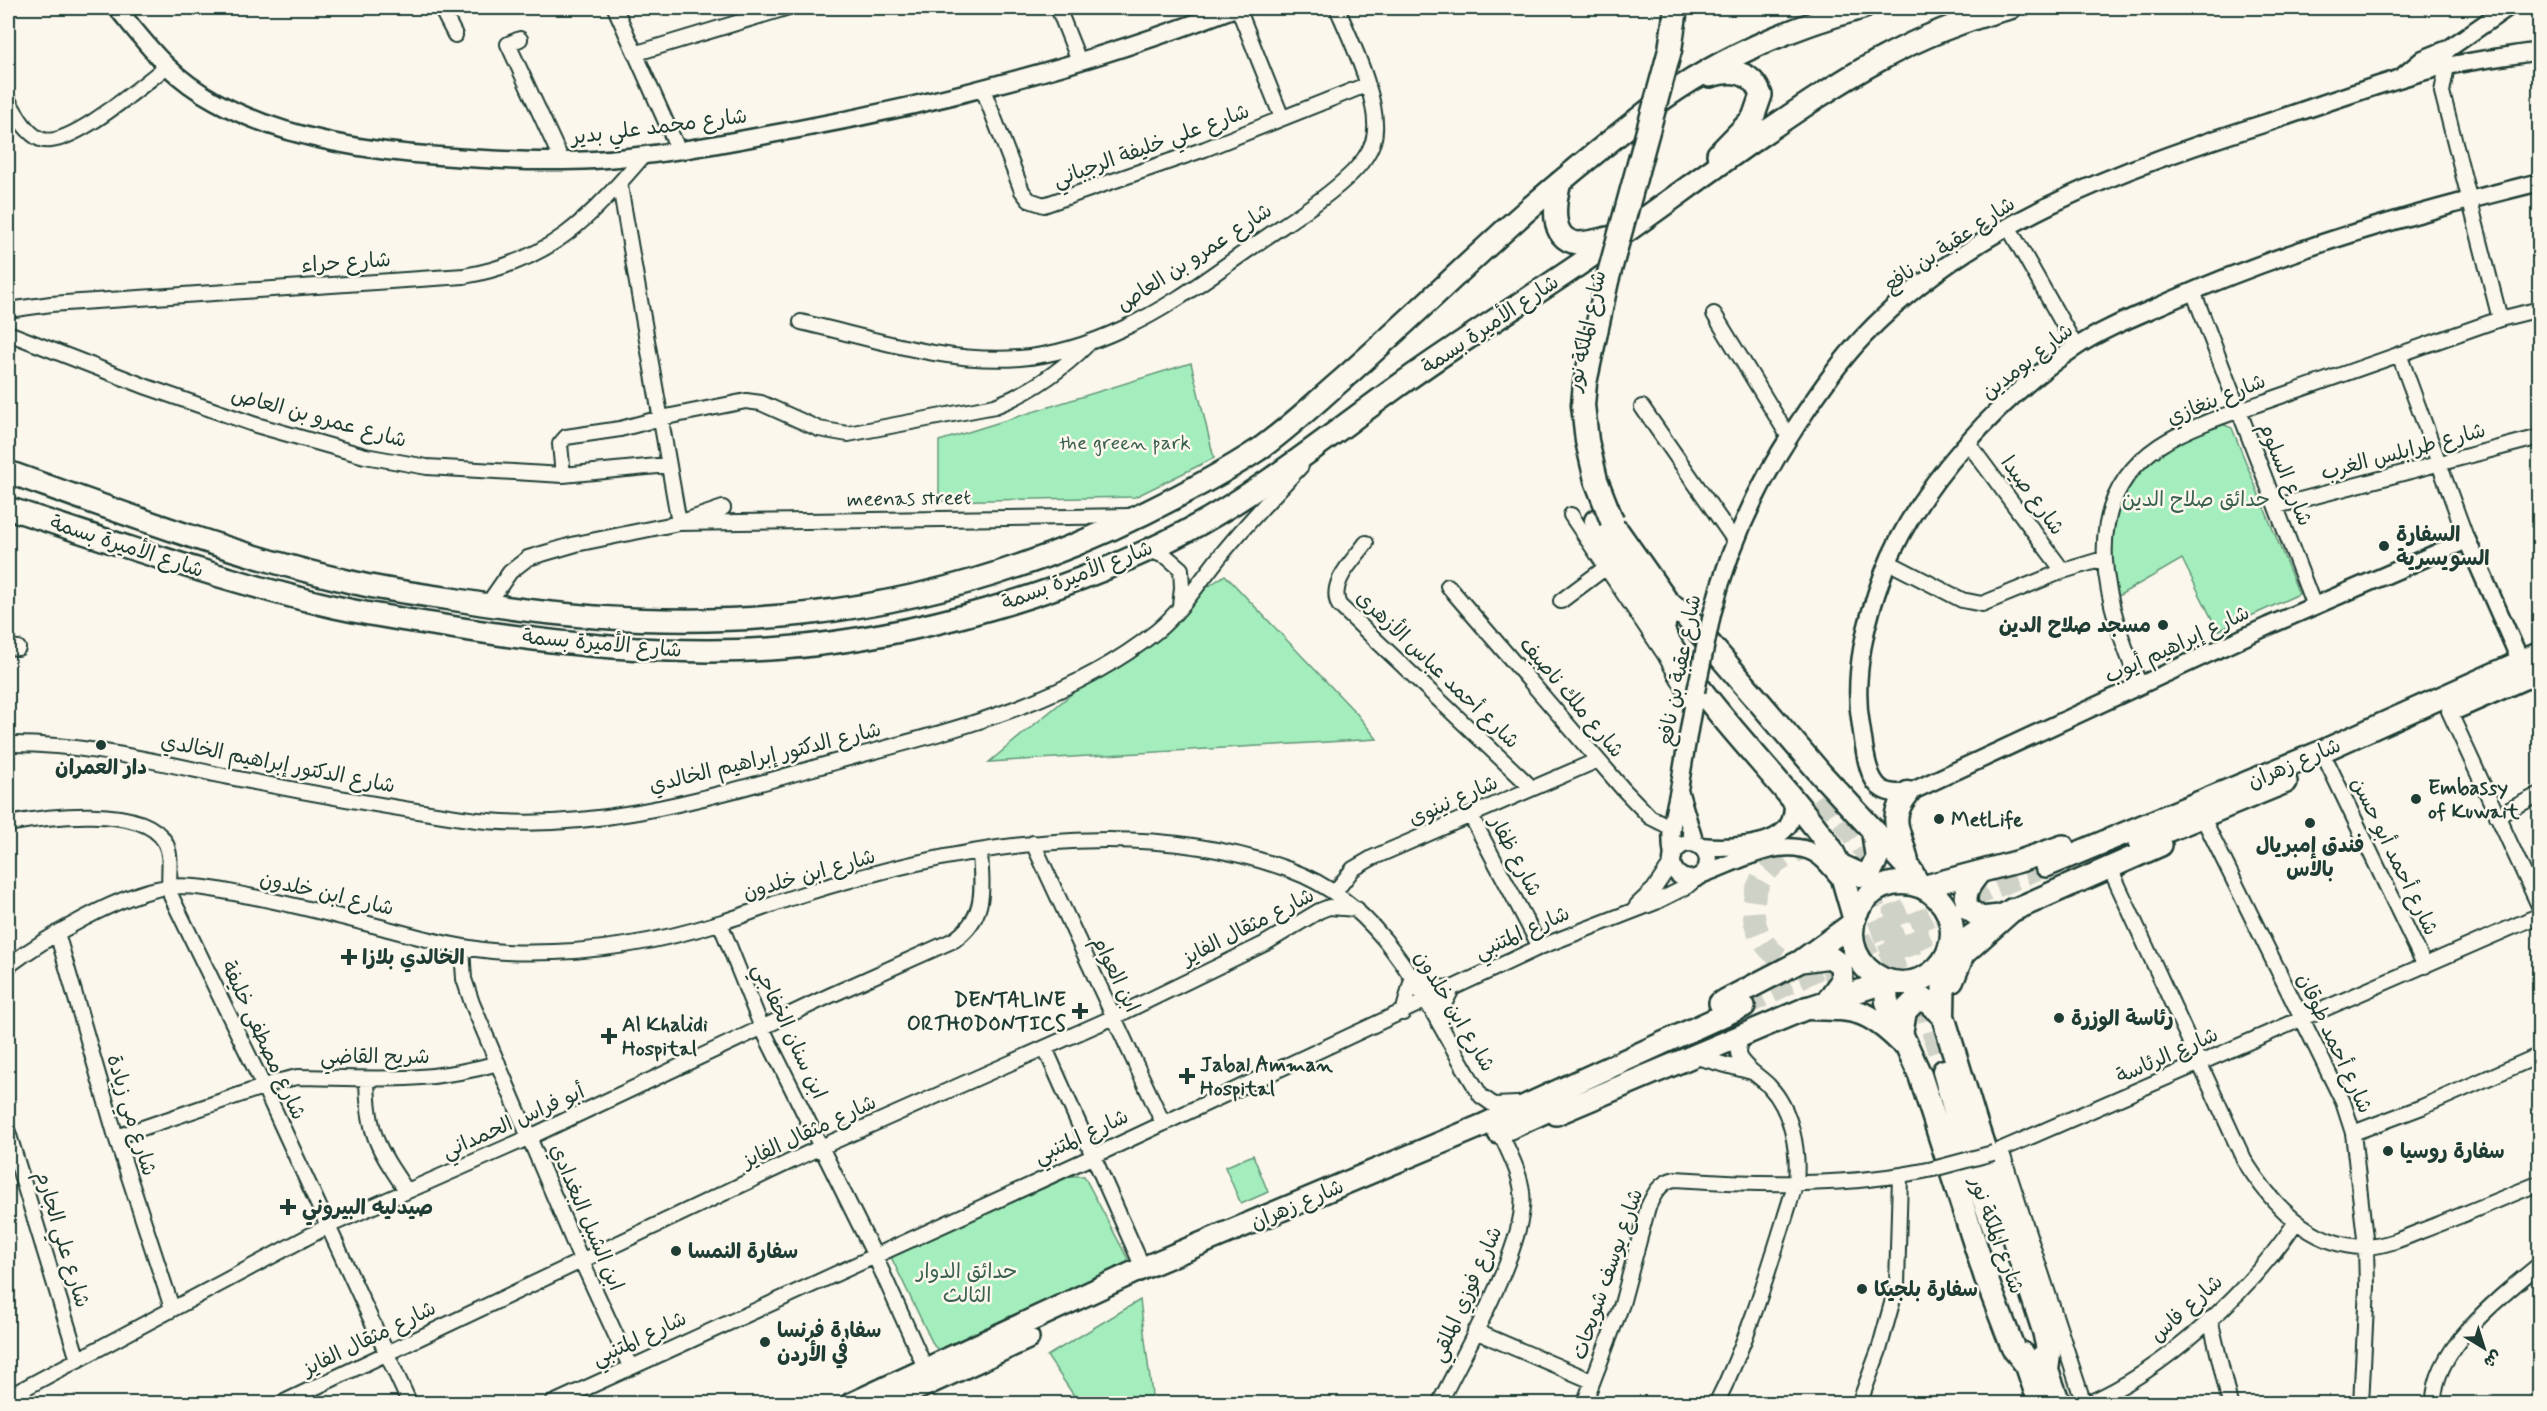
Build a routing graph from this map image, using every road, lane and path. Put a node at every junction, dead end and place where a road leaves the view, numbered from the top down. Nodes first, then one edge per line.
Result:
1 (117, 8) edge
2 (441, 8) edge
3 (615, 8) edge
4 (786, 8) edge
5 (1058, 8) edge
6 (1237, 8) edge
7 (1337, 8) edge
8 (1663, 8) edge
9 (1676, 8) edge
10 (1862, 8) edge
11 (2010, 8) edge
12 (2507, 8) edge
13 (455, 35) dead end
14 (2469, 35) junction
15 (520, 39) dead end
16 (2448, 49) junction
17 (2540, 51) edge
18 (637, 54) junction
19 (1079, 62) junction
20 (166, 67) junction
21 (2439, 68) junction
22 (2399, 79) junction
23 (1684, 84) junction
24 (1366, 85) junction
25 (983, 90) junction
26 (8, 100) edge
27 (1282, 118) junction
28 (678, 149) junction
29 (644, 155) junction
30 (562, 161) junction
31 (1560, 182) junction
32 (2540, 182) edge
33 (620, 186) junction
34 (1674, 196) junction
35 (2467, 200) junction
36 (2009, 228) junction
37 (1618, 235) junction
38 (2193, 291) junction
39 (2540, 309) edge
40 (8, 310) edge
41 (1714, 314) dead end
42 (2500, 319) junction
43 (801, 322) dead end
44 (8, 333) edge
45 (1089, 343) junction
46 (2076, 347) junction
47 (2399, 354) junction
48 (1642, 407) dead end
49 (2238, 412) junction
50 (661, 418) junction
51 (1789, 437) junction
52 (2540, 437) edge
53 (1324, 442) junction
54 (1968, 443) junction
55 (2438, 462) junction
56 (669, 465) junction
57 (8, 472) edge
58 (563, 475) junction
59 (2277, 506) junction
60 (8, 508) edge
61 (723, 508) dead end
62 (1571, 515) dead end
63 (1139, 516) junction
64 (1604, 521) junction
65 (679, 523) junction
66 (2467, 540) junction
67 (1735, 541) junction
68 (1366, 543) dead end
69 (1149, 549) junction
70 (2103, 559) junction
71 (1888, 562) junction
72 (1605, 568) junction
73 (2063, 572) junction
74 (1448, 586) dead end
75 (1561, 601) dead end
76 (487, 605) junction
77 (1180, 606) junction
78 (2314, 606) junction
79 (1661, 608) junction
80 (2533, 662) edge
81 (2139, 686) junction
82 (1695, 698) junction
83 (2450, 711) junction
84 (8, 744) edge
85 (1598, 760) junction
86 (2328, 764) junction
87 (1532, 788) junction
88 (1679, 789) junction
89 (2224, 792) junction
90 (1908, 793) junction
91 (2540, 794) edge
92 (1807, 799) junction
93 (1471, 816) junction
94 (2497, 816) junction
95 (2210, 819) junction
96 (8, 824) edge
97 (1670, 827) junction
98 (1873, 831) junction
99 (1033, 843) junction
100 (1697, 845) junction
101 (980, 852) junction
102 (1673, 859) junction
103 (2110, 868) junction
104 (1979, 873) junction
105 (1842, 874) junction
106 (1701, 875) junction
107 (1916, 880) junction
108 (168, 887) junction
109 (1335, 892) junction
110 (2540, 908) edge
111 (1357, 909) junction
112 (1630, 910) junction
113 (2006, 913) junction
114 (2540, 915) edge
115 (1854, 920) junction
116 (720, 923) junction
117 (57, 933) junction
118 (1540, 947) junction
119 (462, 948) junction
120 (1946, 956) junction
121 (1801, 961) junction
122 (8, 966) edge
123 (2425, 966) junction
124 (1413, 975) junction
125 (1883, 980) junction
126 (1452, 989) junction
127 (1428, 1002) junction
128 (1817, 1005) junction
129 (1403, 1013) junction
130 (1114, 1017) junction
131 (1745, 1019) junction
132 (2301, 1021) junction
133 (1946, 1026) junction
134 (1441, 1027) junction
135 (762, 1028) junction
136 (1905, 1041) junction
137 (1045, 1048) junction
138 (2540, 1054) edge
139 (1696, 1057) junction
140 (498, 1063) junction
141 (2200, 1064) junction
142 (1936, 1065) tunnel mouth
143 (1752, 1072) junction
144 (367, 1080) junction
145 (264, 1087) junction
146 (1564, 1088) junction
147 (1534, 1110) junction
148 (1163, 1123) junction
149 (8, 1131) edge
150 (1500, 1132) junction
151 (2353, 1133) junction
152 (116, 1137) junction
153 (530, 1137) junction
154 (821, 1147) junction
155 (1997, 1152) junction
156 (1094, 1156) junction
157 (1900, 1176) junction
158 (1796, 1182) junction
159 (2540, 1183) edge
160 (406, 1190) junction
161 (2296, 1222) junction
162 (328, 1226) junction
163 (2366, 1247) junction
164 (874, 1254) junction
165 (582, 1262) junction
166 (2540, 1264) edge
167 (1143, 1268) junction
168 (172, 1308) junction
169 (2210, 1319) junction
170 (1475, 1331) junction
171 (386, 1352) junction
172 (78, 1360) junction
173 (630, 1366) junction
174 (2037, 1369) junction
175 (929, 1376) junction
176 (1592, 1381) junction
177 (8, 1397) edge
178 (2037, 1400) edge
179 (853, 1403) edge
180 (280, 1404) edge
181 (410, 1404) edge
182 (551, 1404) edge
183 (884, 1404) edge
184 (1439, 1404) edge
185 (1584, 1404) edge
186 (1716, 1404) edge
187 (1859, 1404) edge
188 (2059, 1404) edge
189 (2085, 1404) edge
190 (2230, 1404) edge
191 (2361, 1404) edge
192 (2434, 1404) edge

1 - 20 street, شارع محمد علي بدير
2 - 13 street
3 - 18 street
4 - 18 street
5 - 19 street
6 - 19 street, شارع محمد علي بدير
6 - 27 street
7 - 24 street, شارع عمرو بن العاص
8 - 64 highway, شارع الملكة نور
9 - 64 highway, شارع الملكة نور, bridge
10 - 23 main road, شارع الأميرة بسمة
11 - 34 main road, شارع الأميرة بسمة
12 - 14 street
14 - 16 street
14 - 21 street
15 - 30 street
16 - 21 street
16 - 22 street
17 - 21 street, شارع عقبة بن نافع
18 - 28 street
19 - 25 street, شارع محمد علي بدير
20 - 26 street
20 - 30 street, شارع محمد علي بدير
21 - 22 street, شارع عقبة بن نافع
21 - 35 street
22 - 36 street, شارع عقبة بن نافع
23 - 31 main road, شارع الأميرة بسمة
23 - 34 main road
24 - 27 street, شارع علي خليفة الرجباني
24 - 45 street, شارع عمرو بن العاص
25 - 27 street, شارع علي خليفة الرجباني
25 - 28 street, شارع محمد علي بدير
28 - 29 street, شارع محمد علي بدير
29 - 30 street, شارع محمد علي بدير
29 - 33 street, شارع حراء
31 - 37 main road
31 - 63 main road, شارع الأميرة بسمة
32 - 35 street, شارع بومدين
33 - 40 street, شارع حراء
33 - 50 street
34 - 37 main road, شارع الأميرة بسمة
35 - 38 street, شارع بومدين
35 - 42 street
36 - 46 street
36 - 51 street, شارع عقبة بن نافع
37 - 53 main road, شارع الأميرة بسمة
38 - 46 street, شارع بومدين
38 - 49 street, شارع السلوم
39 - 42 street, شارع بنغازي
41 - 51 street
42 - 47 street, شارع بنغازي
43 - 45 street, شارع عمرو بن العاص
44 - 58 street, شارع عمرو بن العاص
45 - 50 street
46 - 54 street, شارع بومدين
47 - 49 street, شارع بنغازي
47 - 55 street
48 - 67 street
49 - 59 street, شارع السلوم
49 - 70 street, شارع بنغازي
50 - 56 street
50 - 58 street
51 - 67 street, شارع عقبة بن نافع
52 - 55 street, شارع طرابلس الغرب
53 - 69 main road, شارع الأميرة بسمة
53 - 77 street, شارع الدكتور إبراهيم الخالدي
54 - 71 street, شارع بومدين
54 - 73 street, شارع صيدا
55 - 59 street, شارع طرابلس الغرب
55 - 66 street
56 - 58 street, شارع عمرو بن العاص
56 - 65 street
57 - 76 main road, شارع الأميرة بسمة
59 - 78 street, شارع السلوم
60 - 69 main road, شارع الأميرة بسمة
61 - 65 street
62 - 72 street
63 - 65 street, meenas street
63 - 76 main road, شارع الأميرة بسمة
64 - 79 highway, شارع الملكة نور
65 - 76 street
66 - 78 street, شارع إبراهيم أيوب
66 - 80 street
67 - 82 street, شارع عقبة بن نافع, bridge
68 - 87 street, شارع أحمد عباس الأزهرى
69 - 77 street
70 - 73 street
70 - 81 street, شارع بنغازي
71 - 73 street
71 - 90 street, شارع بومدين
72 - 75 street
72 - 82 street
74 - 85 street, شارع ملك ناصيف
77 - 84 street, شارع الدكتور إبراهيم الخالدي
78 - 81 street, شارع إبراهيم أيوب
79 - 92 highway
79 - 98 highway
80 - 83 main road, شارع زهران
80 - 89 main road, شارع زهران
81 - 90 street, شارع إبراهيم أيوب
82 - 88 street, شارع عقبة بن نافع
83 - 86 main road, شارع زهران
83 - 94 street
85 - 87 street, شارع نينوى
85 - 97 street, شارع ملك ناصيف
86 - 95 main road, شارع زهران
86 - 123 street, شارع أحمد أبو حسن
87 - 93 street, شارع نينوى
88 - 97 street, شارع عقبة بن نافع
88 - 100 street, شارع عقبة بن نافع
89 - 95 main road, شارع زهران
89 - 104 main road
90 - 107 highway
91 - 94 street
92 - 100 street
92 - 105 highway
93 - 109 street, شارع نينوى
93 - 118 street, شارع ظفار
94 - 110 street
95 - 103 main road
95 - 132 street, شارع أحمد طوقان
96 - 108 street, شارع مصطفى خليفة
97 - 102 street, شارع عقبة بن نافع
98 - 105 highway
98 - 107 highway
99 - 101 street, شارع ابن خلدون
99 - 109 street, شارع ابن خلدون
99 - 130 street, ابن العوام
100 - 102 street
100 - 106 street
101 - 116 street, شارع ابن خلدون
101 - 135 street, أبو فراس الحمداني
102 - 106 street
102 - 112 street, شارع المتنبي
103 - 113 main road
103 - 141 street
104 - 107 main road
104 - 113 main road
105 - 106 street, شارع المتنبي
105 - 115 highway
106 - 112 street, شارع المتنبي
107 - 115 highway
107 - 120 highway
108 - 117 street, شارع ابن خلدون
108 - 119 street, شارع ابن خلدون
108 - 145 street, شارع مصطفى خليفة
109 - 111 street, شارع ابن خلدون
111 - 124 street, شارع ابن خلدون
111 - 130 street, شارع مثقال الفايز
112 - 118 street, شارع المتنبي
113 - 120 main road
113 - 133 highway
114 - 123 street, شارع الرئاسة
115 - 121 main road
115 - 125 highway
116 - 119 street, شارع ابن خلدون
116 - 135 street, ابن سنان الخفاجي
117 - 122 street, شارع ابن خلدون
117 - 152 street, شارع مي زيادة
118 - 126 street, شارع المتنبي
119 - 140 street, ابن الشبل البغدادي
120 - 125 highway
120 - 133 highway
121 - 128 main road
121 - 146 main road
123 - 132 street, شارع الرئاسة
124 - 126 street
124 - 127 street, شارع ابن خلدون
124 - 129 street
125 - 128 main road
125 - 136 highway
126 - 127 street, شارع المتنبي
126 - 134 street
127 - 129 street, شارع المتنبي
127 - 134 street, شارع ابن خلدون
128 - 131 main road
128 - 136 highway
129 - 148 street, شارع المتنبي
130 - 137 street, شارع مثقال الفايز
130 - 148 street, ابن العوام
131 - 139 main road
131 - 143 street
131 - 146 main road, شارع زهران
131 - 147 main road, شارع زهران
132 - 141 street, شارع الرئاسة
132 - 151 street, شارع أحمد طوقان
133 - 136 highway
133 - 174 highway
134 - 147 street, شارع ابن خلدون
135 - 153 street, أبو فراس الحمداني
135 - 154 street, ابن سنان الخفاجي
136 - 174 highway
137 - 154 street, شارع مثقال الفايز
137 - 156 street
138 - 151 street
139 - 143 street
139 - 147 main road
140 - 144 street, شريح القاضي
140 - 153 street, ابن الشبل البغدادي
141 - 155 street, شارع الرئاسة
141 - 161 street
142 - 174 highway, شارع الملكة نور
143 - 158 street
144 - 145 street, شريح القاضي
144 - 160 street
145 - 152 street, شريح القاضي
145 - 162 street, شارع مصطفى خليفة
146 - 147 main road, شارع زهران
147 - 150 main road, شارع زهران
147 - 167 main road, شارع زهران
148 - 156 street, شارع المتنبي
149 - 172 street, شارع علي الجارم
150 - 170 street, شارع فوزي الملقي
150 - 175 main road, شارع زهران
151 - 163 street, شارع أحمد طوقان
152 - 168 street, شارع مي زيادة
153 - 160 street, أبو فراس الحمداني
153 - 165 street, ابن الشبل البغدادي
154 - 164 street, ابن سنان الخفاجي
154 - 165 street, شارع مثقال الفايز
155 - 157 street, شارع الرئاسة, bridge
155 - 189 street
156 - 164 street, شارع المتنبي
156 - 167 street
157 - 158 street, شارع الرئاسة
157 - 187 street
158 - 176 street, شارع يوسف شويحات
158 - 186 street
159 - 163 street
160 - 162 street, أبو فراس الحمداني
161 - 163 street
161 - 169 street, شارع فاس
162 - 168 street, أبو فراس الحمداني
162 - 171 street, شارع مصطفى خليفة
163 - 191 street, شارع أحمد طوقان
164 - 173 street, شارع المتنبي
164 - 175 street, ابن سنان الخفاجي
165 - 171 street, شارع مثقال الفايز
165 - 173 street, ابن الشبل البغدادي
166 - 192 street
167 - 175 main road, شارع زهران
168 - 172 street, أبو فراس الحمداني
169 - 189 street, شارع فاس
169 - 190 street
170 - 176 street
170 - 184 street, شارع فوزي الملقي
171 - 180 street, شارع مثقال الفايز
171 - 181 street, شارع مصطفى خليفة
172 - 177 street, أبو فراس الحمداني
173 - 182 street, شارع المتنبي
174 - 178 highway, شارع الملكة نور
174 - 188 highway, شارع الملكة نور
175 - 179 main road, شارع زهران
175 - 183 main road, شارع زهران
176 - 185 street, شارع يوسف شويحات

